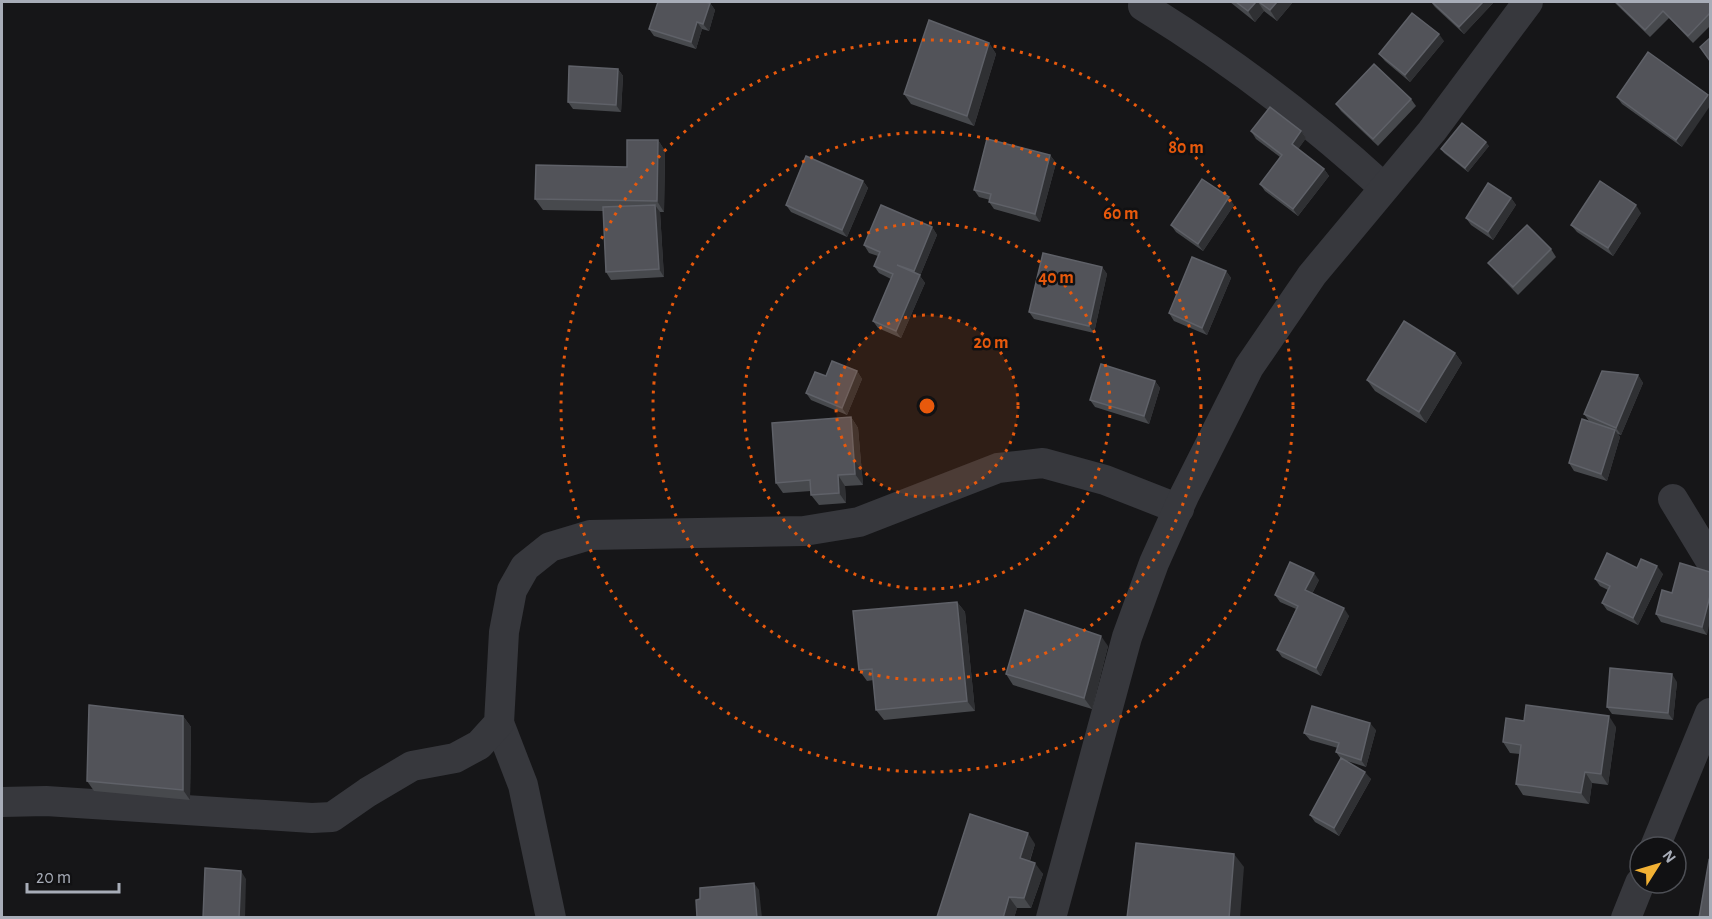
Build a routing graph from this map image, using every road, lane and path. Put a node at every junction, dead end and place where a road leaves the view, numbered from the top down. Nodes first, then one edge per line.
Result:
1 (1528, 2) edge
2 (1143, 6) dead end
3 (1383, 187) junction
4 (1673, 499) dead end
5 (1179, 509) junction
6 (1710, 560) edge
7 (1710, 713) edge
8 (499, 723) junction
9 (2, 802) edge
10 (1660, 835) edge
11 (1635, 895) edge
12 (550, 918) edge
13 (1051, 918) edge
14 (1626, 918) edge

1 - 3 street
2 - 3 street
3 - 5 street
4 - 6 street
5 - 8 street
5 - 13 street
7 - 10 street
8 - 9 street
8 - 12 street
11 - 14 street

